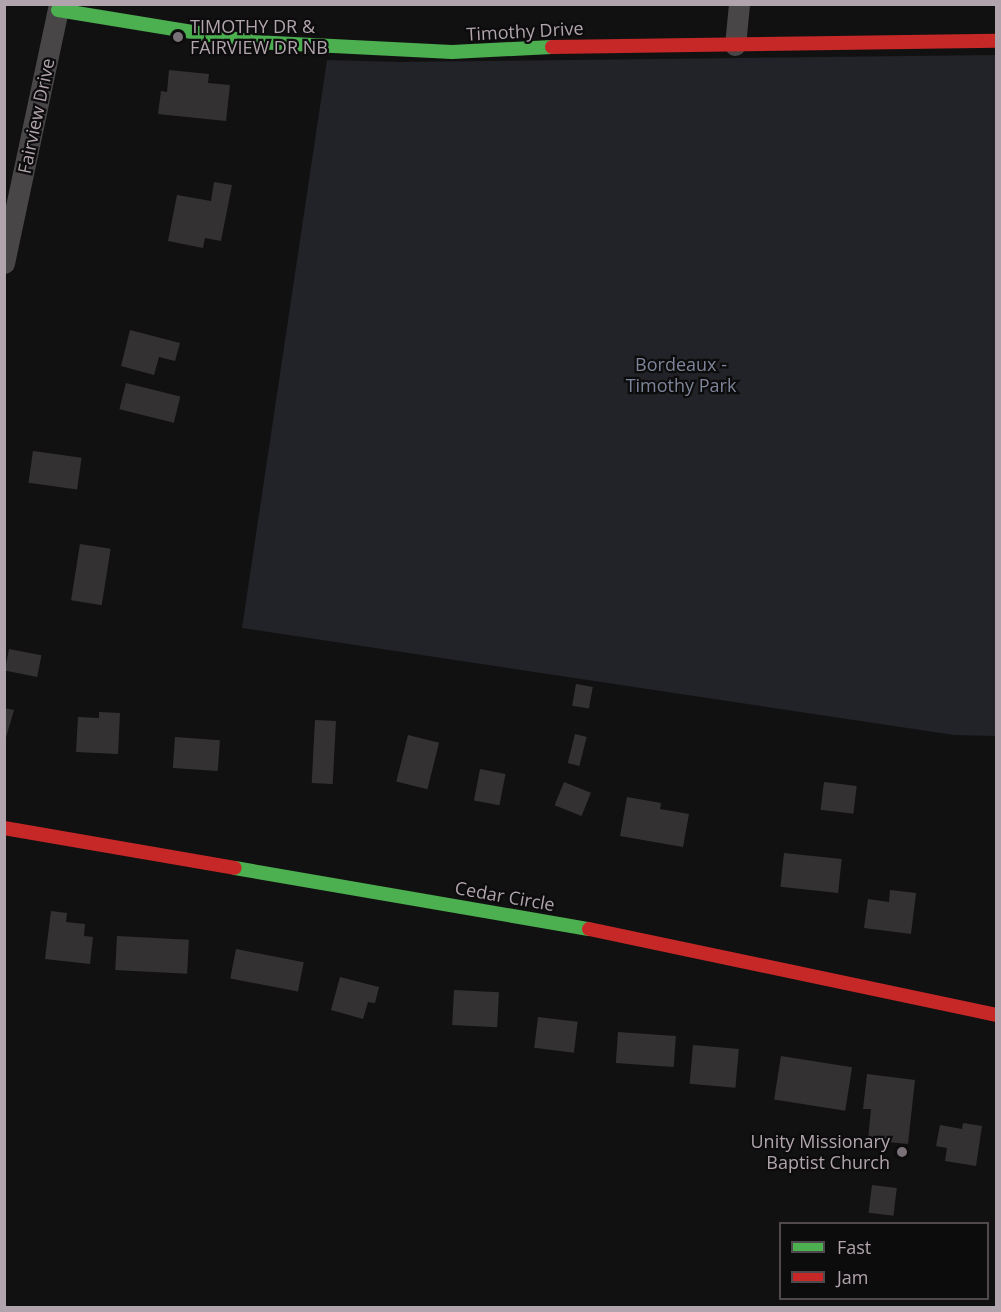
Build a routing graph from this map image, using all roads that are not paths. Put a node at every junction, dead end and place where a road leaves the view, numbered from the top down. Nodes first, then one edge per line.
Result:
1 (740, 4) edge
2 (59, 7) edge
3 (996, 41) edge
4 (735, 45) junction
5 (4, 263) edge
6 (4, 828) edge
7 (996, 1015) edge

1 - 4 street
2 - 4 street, Timothy Drive
2 - 5 street, Fairview Drive
3 - 4 street, Timothy Drive
6 - 7 street, Cedar Circle

